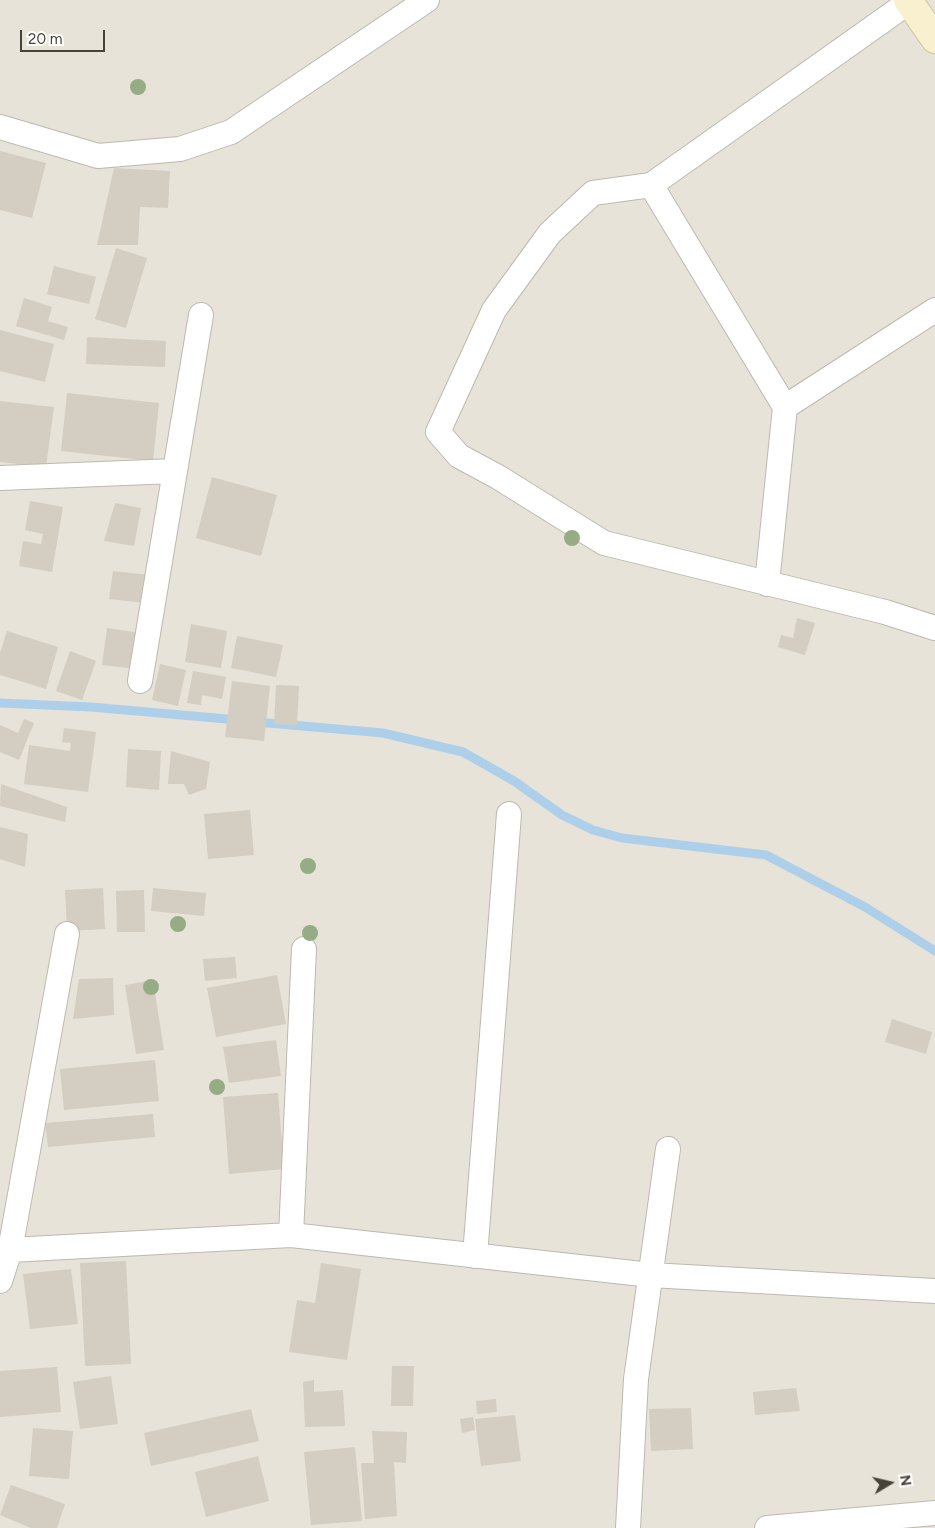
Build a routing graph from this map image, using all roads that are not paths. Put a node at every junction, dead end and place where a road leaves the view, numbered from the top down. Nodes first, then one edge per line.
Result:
1 (427, 0) edge
2 (908, 1) edge
3 (935, 39) edge
4 (0, 127) edge
5 (651, 184) junction
6 (935, 310) edge
7 (201, 315) dead end
8 (785, 407) junction
9 (175, 471) junction
10 (0, 478) edge
11 (766, 584) junction
12 (935, 628) edge
13 (140, 681) dead end
14 (509, 814) dead end
15 (67, 934) dead end
16 (304, 949) dead end
17 (668, 1148) dead end
18 (291, 1235) junction
19 (10, 1250) junction
20 (475, 1256) junction
21 (651, 1275) junction
22 (0, 1280) edge
23 (935, 1291) edge
24 (935, 1513) edge
25 (628, 1528) edge
26 (767, 1528) edge

1 - 4 street
2 - 3 main road
2 - 5 street
5 - 8 street
5 - 11 street
6 - 8 street
7 - 9 street
8 - 11 street
9 - 10 street
9 - 13 street
11 - 12 street
14 - 20 street
15 - 19 street
16 - 18 street
17 - 21 street
18 - 19 street
18 - 20 street
19 - 22 street
20 - 21 street
21 - 23 street
21 - 25 street
24 - 26 street

